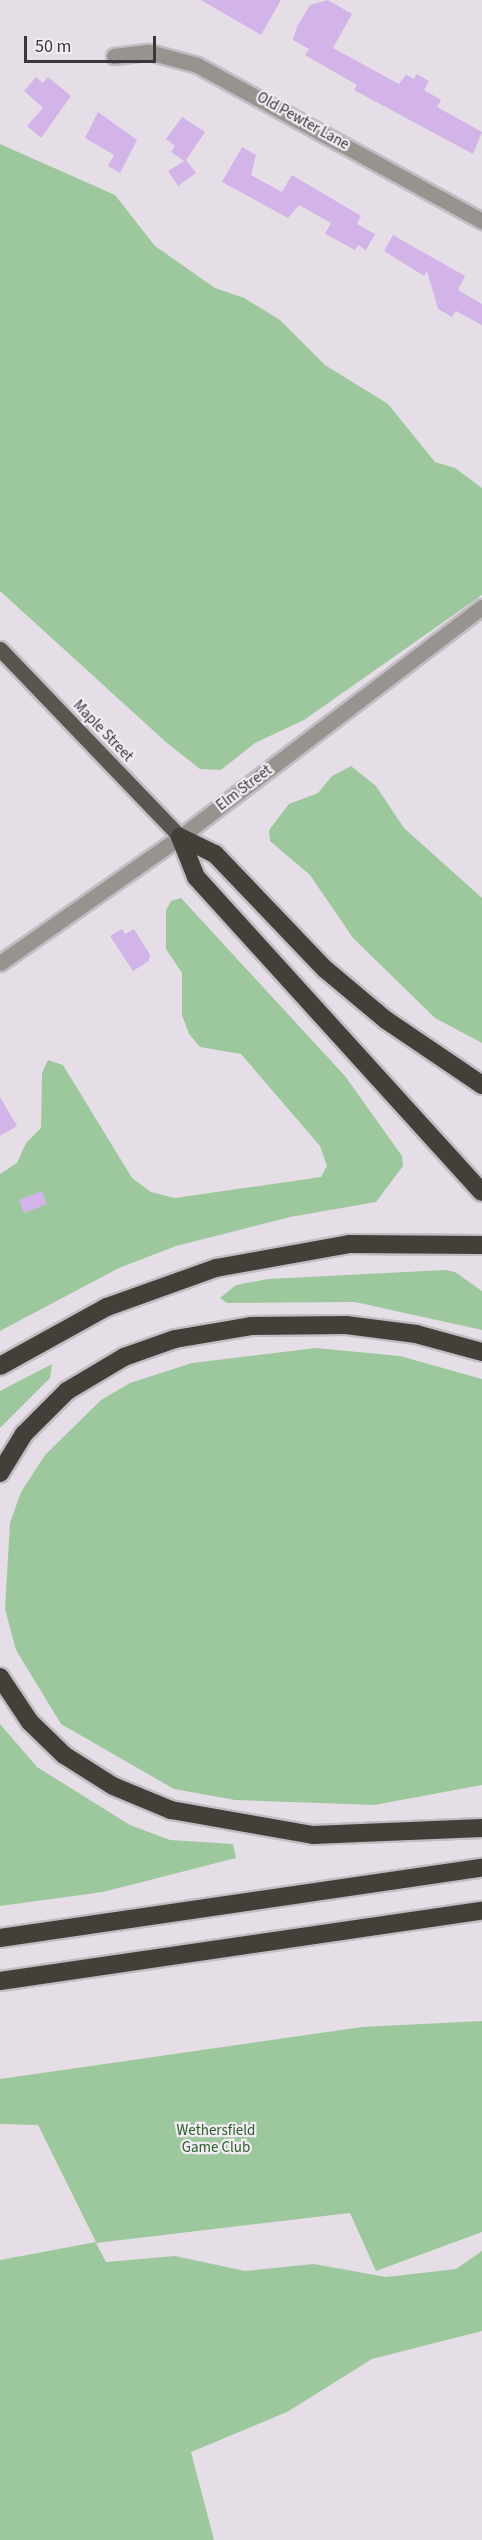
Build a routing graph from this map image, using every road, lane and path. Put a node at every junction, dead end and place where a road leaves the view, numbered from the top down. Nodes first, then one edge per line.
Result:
1 (114, 56) dead end
2 (482, 221) edge
3 (482, 607) edge
4 (0, 649) edge
5 (180, 837) junction
6 (0, 963) edge
7 (482, 1085) edge
8 (482, 1192) edge
9 (482, 1245) edge
10 (482, 1352) edge
11 (0, 1366) edge
12 (0, 1473) edge
13 (0, 1677) edge
14 (482, 1828) edge
15 (482, 1868) edge
16 (482, 1911) edge
17 (440, 1917) junction
18 (482, 1920) edge
19 (0, 1938) edge
20 (0, 1981) edge

1 - 2 street, Old Pewter Lane
3 - 5 street, Elm Street
4 - 5 main road, Maple Street
5 - 6 street, Elm Street
5 - 7 highway
5 - 8 highway
9 - 11 highway
10 - 12 highway
13 - 14 highway
15 - 19 highway
16 - 17 highway
17 - 18 highway
17 - 20 highway

